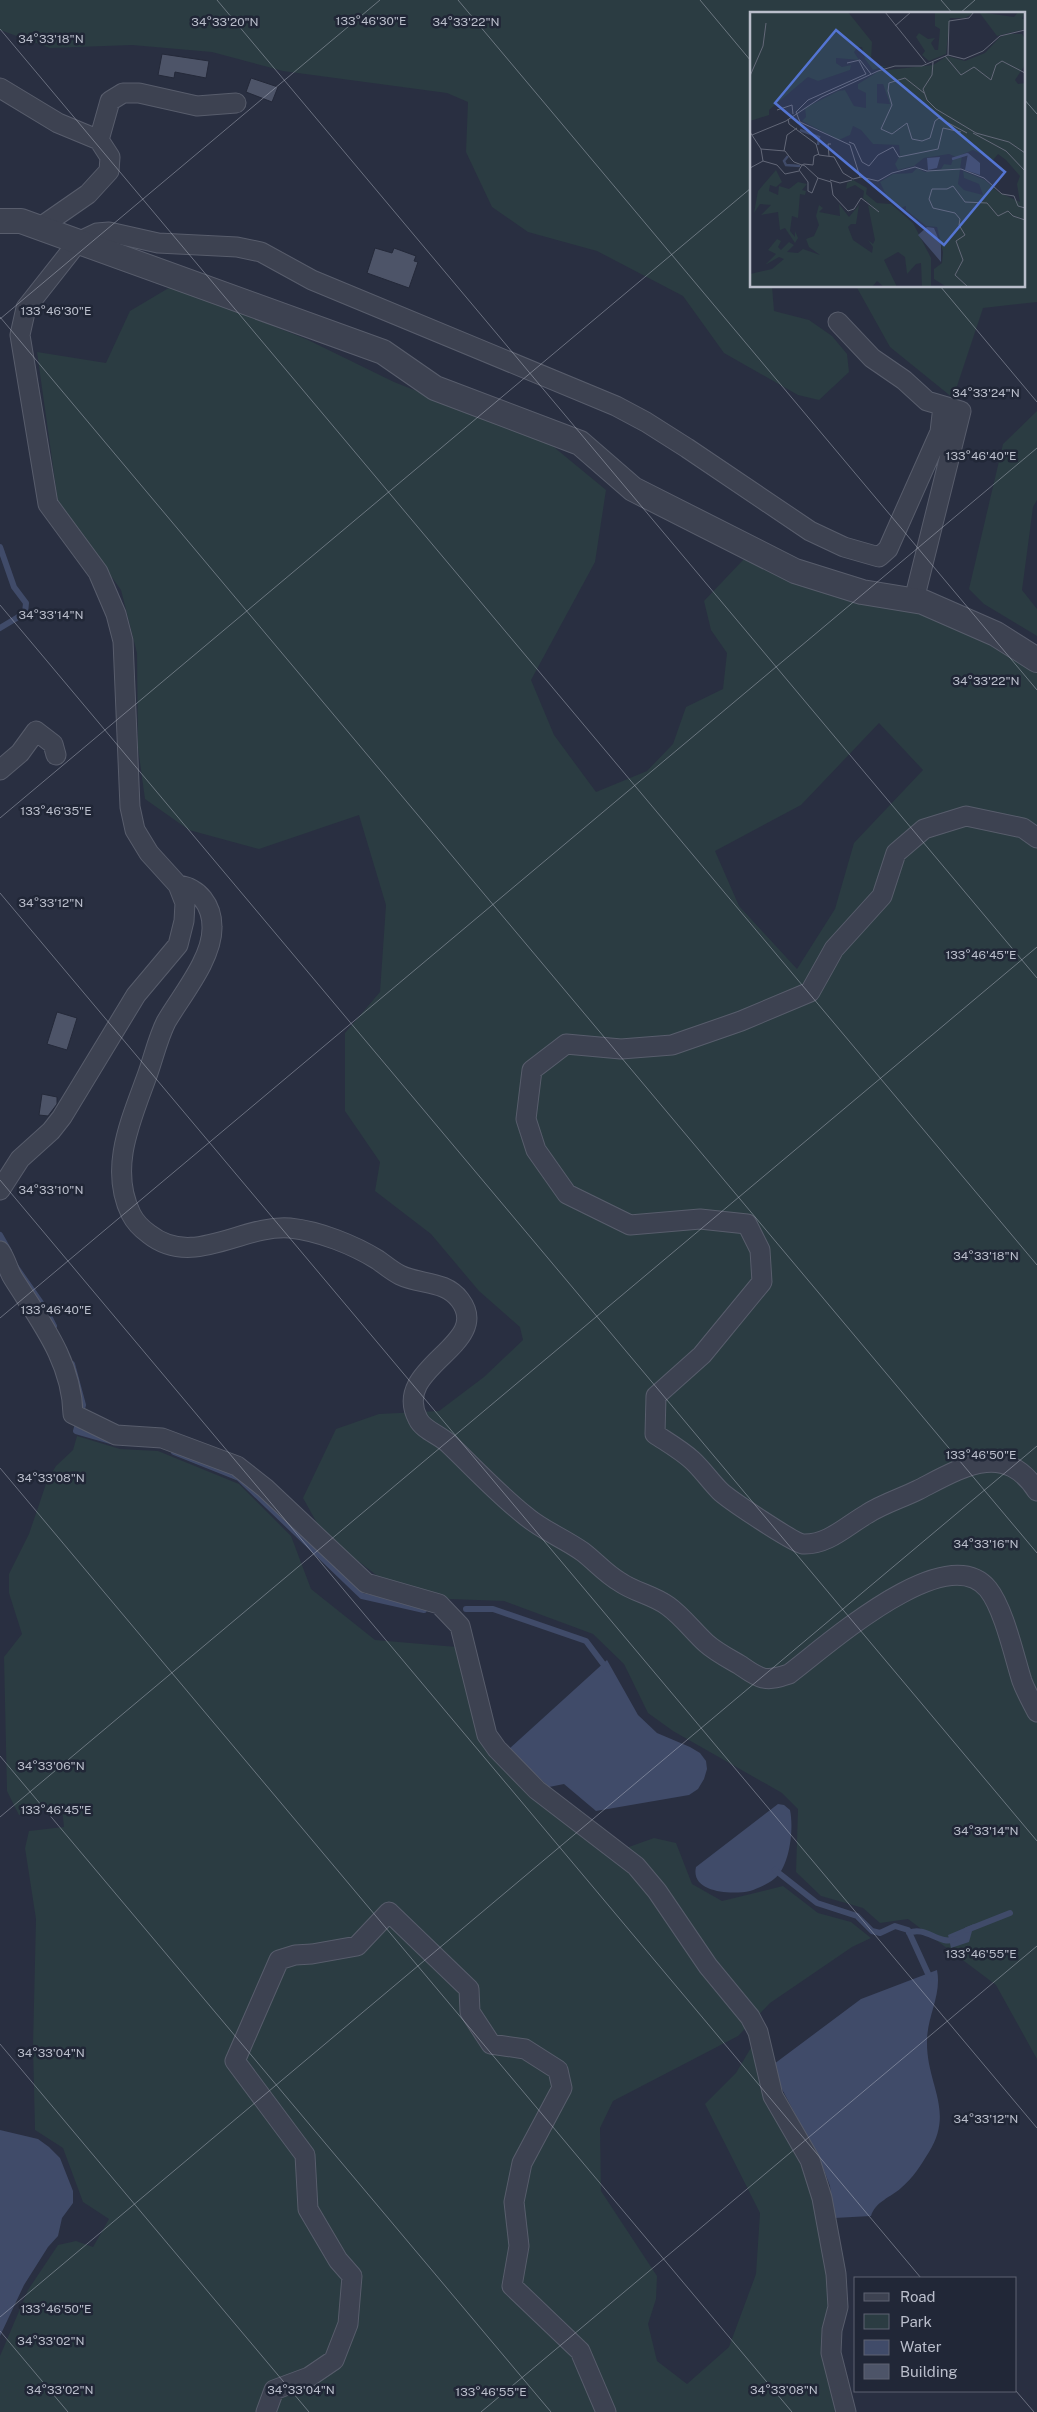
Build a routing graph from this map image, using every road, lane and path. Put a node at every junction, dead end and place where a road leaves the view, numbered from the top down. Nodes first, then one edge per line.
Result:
1 (0, 88) edge
2 (236, 103) dead end
3 (99, 140) junction
4 (0, 221) edge
5 (39, 228) junction
6 (78, 242) junction
7 (838, 322) dead end
8 (943, 406) junction
9 (914, 600) junction
10 (1037, 660) edge
11 (56, 754) dead end
12 (0, 770) edge
13 (1037, 838) edge
14 (178, 885) junction
15 (0, 1190) edge
16 (0, 1251) edge
17 (1037, 1491) edge
18 (1037, 1712) edge
19 (266, 2412) edge
20 (606, 2412) edge
21 (846, 2412) edge

1 - 3 street
2 - 3 street
3 - 5 street
4 - 5 street
5 - 6 street
6 - 8 street
6 - 9 street
6 - 14 street
7 - 8 street
8 - 9 street
9 - 10 street
11 - 12 street
13 - 17 street
14 - 15 street
14 - 18 street
16 - 21 street
19 - 20 street

